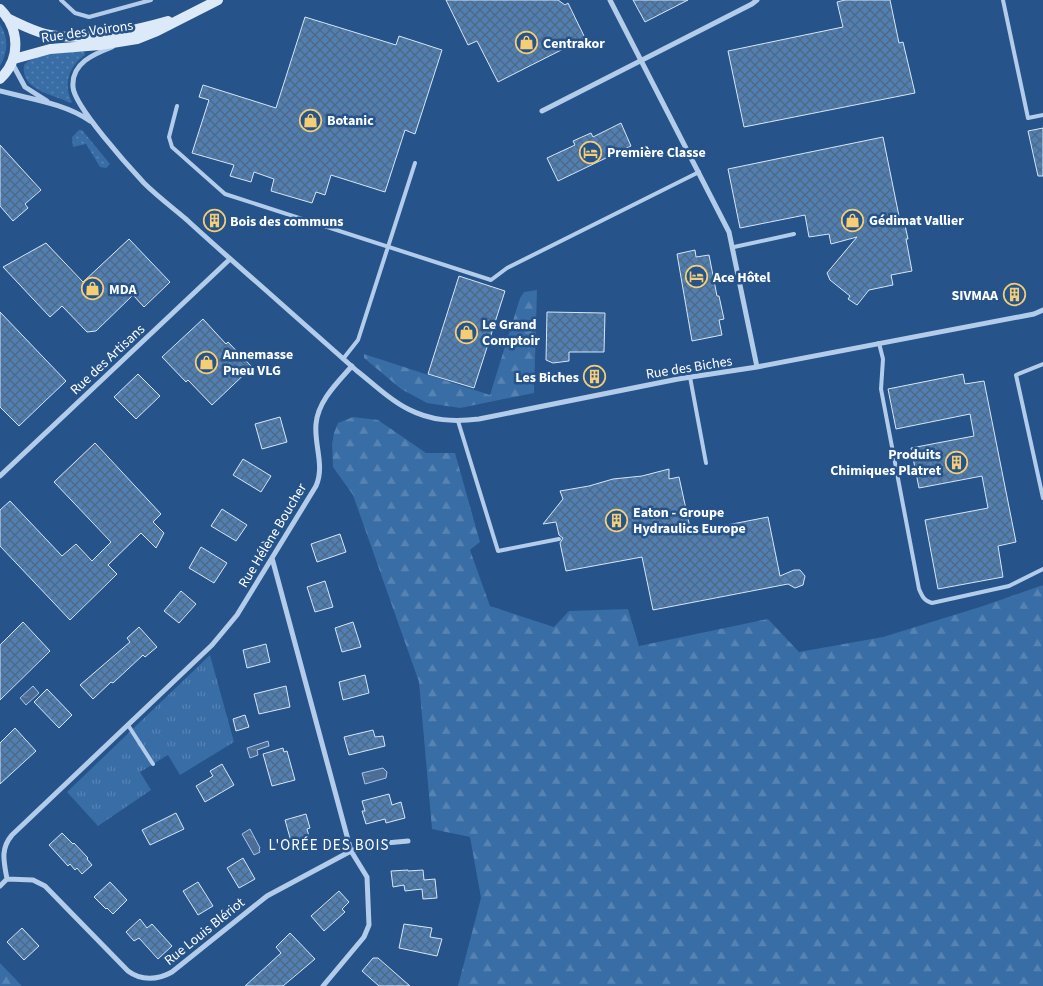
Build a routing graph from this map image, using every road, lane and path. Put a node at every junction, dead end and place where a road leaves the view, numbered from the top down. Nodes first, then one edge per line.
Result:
1 (61, 0) edge
2 (151, 0) edge
3 (218, 0) edge
4 (610, 0) edge
5 (757, 0) edge
6 (1003, 0) edge
7 (0, 9) edge
8 (190, 14) junction
9 (8, 18) junction
10 (128, 41) junction
11 (13, 61) junction
12 (642, 62) junction
13 (0, 79) edge
14 (0, 91) edge
15 (54, 105) junction
16 (177, 106) dead end
17 (542, 111) dead end
18 (1043, 115) edge
19 (96, 126) junction
20 (415, 164) dead end
21 (699, 172) junction
22 (794, 234) dead end
23 (388, 247) junction
24 (734, 247) junction
25 (230, 258) junction
26 (1043, 310) edge
27 (879, 343) junction
28 (344, 359) junction
29 (1043, 364) edge
30 (352, 366) junction
31 (758, 367) junction
32 (690, 378) junction
33 (458, 421) junction
34 (706, 464) dead end
35 (0, 476) edge
36 (1043, 498) edge
37 (559, 539) dead end
38 (272, 558) junction
39 (1043, 569) edge
40 (128, 725) junction
41 (153, 764) dead end
42 (408, 841) dead end
43 (351, 851) junction
44 (7, 879) junction
45 (0, 886) edge
46 (323, 986) edge

1 - 2 lane
3 - 8 street, Rue des Voirons
4 - 12 street
5 - 12 street
6 - 18 lane
7 - 9 street
8 - 9 street, Rue des Voirons
8 - 10 street, Rue des Voirons
9 - 11 street
10 - 11 street, Rue des Voirons
10 - 19 street
11 - 13 street
11 - 15 street
12 - 17 street
12 - 21 street
14 - 15 street
15 - 19 street
16 - 23 lane
19 - 25 street
20 - 23 lane
21 - 23 lane
21 - 24 street
22 - 24 lane
23 - 28 lane
24 - 31 street
25 - 28 street
25 - 35 street, Rue des Artisans
26 - 27 street, Rue des Biches
27 - 31 street, Rue des Biches
27 - 39 lane
28 - 30 street
29 - 36 lane
30 - 33 street, Rue des Biches
30 - 38 street, Rue Hélène Boucher
31 - 32 street, Rue des Biches
32 - 33 street, Rue des Biches
32 - 34 lane
33 - 37 lane
38 - 40 street, Rue Hélène Boucher
38 - 43 street
40 - 41 lane
40 - 44 street, Rue Hélène Boucher
42 - 43 street, Rue Louis Blériot
43 - 44 street, Rue Louis Blériot
43 - 46 street
44 - 45 street

